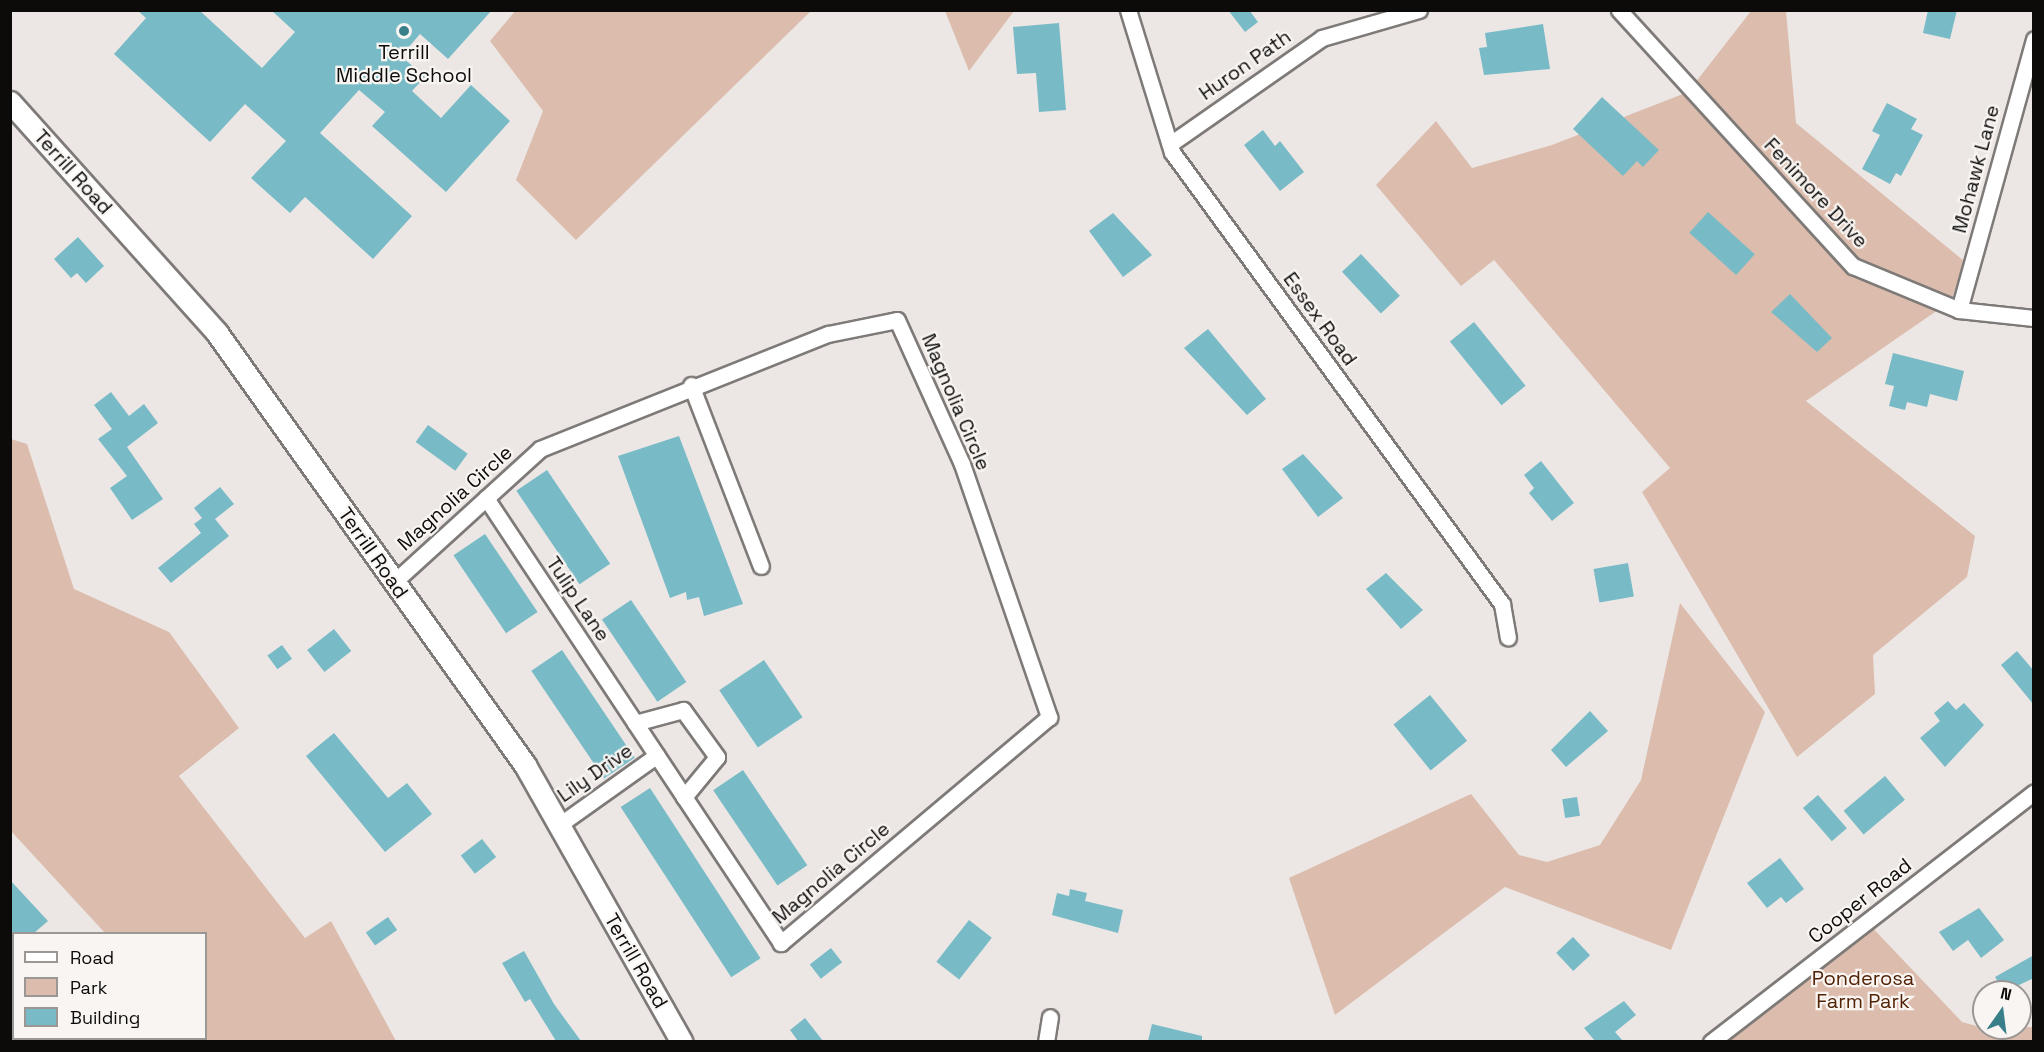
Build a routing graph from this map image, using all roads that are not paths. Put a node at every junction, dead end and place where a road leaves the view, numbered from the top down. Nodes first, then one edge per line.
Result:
1 (1128, 10) edge
2 (1419, 10) edge
3 (1619, 10) edge
4 (2034, 39) edge
5 (10, 102) edge
6 (1170, 144) junction
7 (1959, 310) junction
8 (2034, 318) edge
9 (691, 385) junction
10 (486, 498) junction
11 (761, 566) dead end
12 (394, 582) junction
13 (1508, 637) dead end
14 (635, 723) junction
15 (657, 755) junction
16 (2034, 792) edge
17 (684, 797) junction
18 (559, 825) junction
19 (781, 943) joint
20 (1050, 1017) dead end
21 (682, 1041) edge
22 (1046, 1041) edge
23 (1711, 1041) edge

1 - 6 street, Essex Road
2 - 6 street, Huron Path
3 - 7 street, Fenimore Drive
4 - 7 street, Mohawk Lane
5 - 12 street, Terrill Road
6 - 13 street, Essex Road
7 - 8 street, Fenimore Drive
9 - 10 street, Magnolia Circle
9 - 11 street
9 - 19 street, Magnolia Circle
10 - 12 street, Magnolia Circle
10 - 14 street, Tulip Lane
12 - 18 street, Terrill Road
14 - 15 street, Tulip Lane
14 - 17 street
15 - 17 street, Tulip Lane
15 - 18 street, Lily Drive
16 - 23 street, Cooper Road
17 - 19 street, Tulip Lane
18 - 21 street, Terrill Road
20 - 22 street

